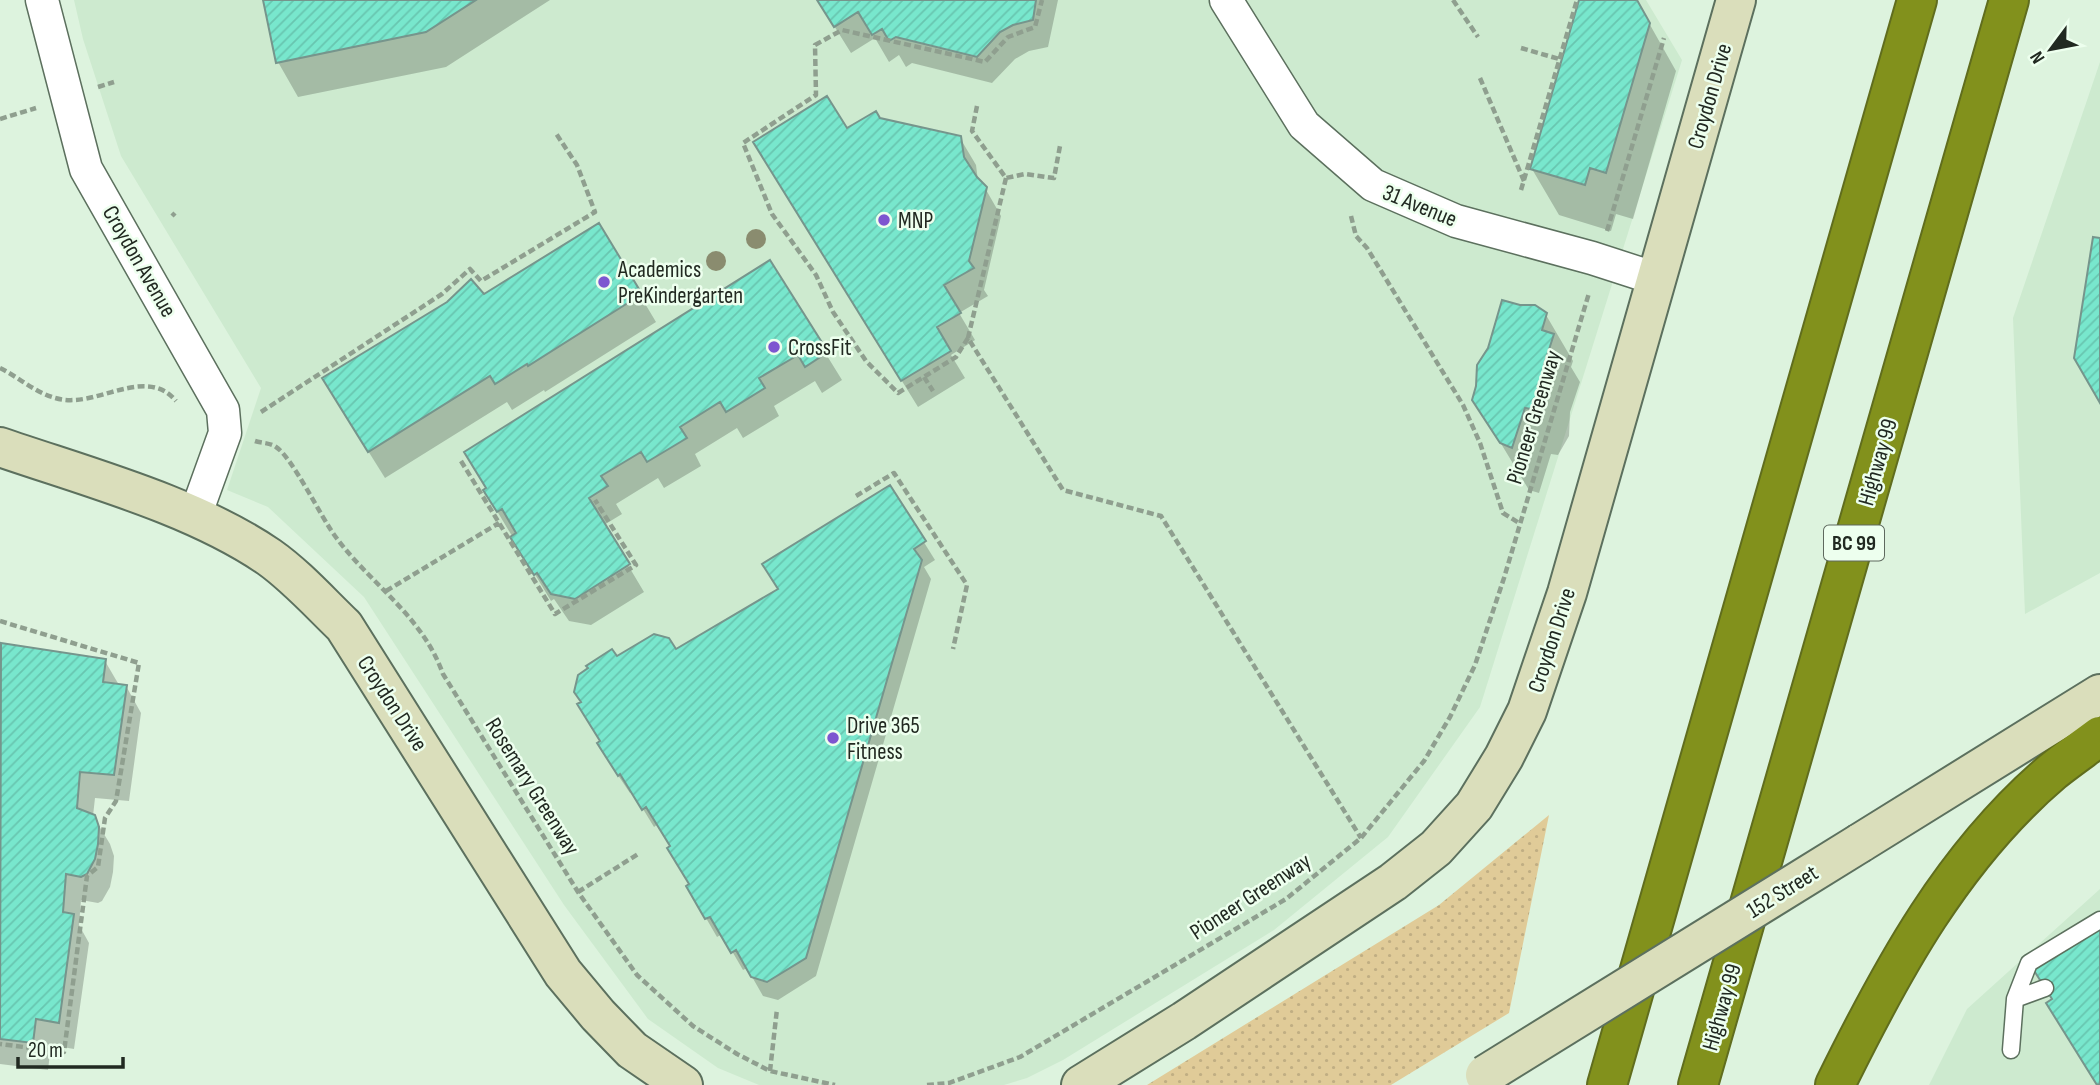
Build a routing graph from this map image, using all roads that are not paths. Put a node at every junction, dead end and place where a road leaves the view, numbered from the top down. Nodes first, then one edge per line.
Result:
1 (42, 0) edge
2 (1226, 0) edge
3 (1736, 0) edge
4 (1917, 0) edge
5 (2009, 0) edge
6 (1657, 279) junction
7 (0, 447) edge
8 (195, 516) junction
9 (2098, 693) edge
10 (2100, 736) edge
11 (2100, 920) edge
12 (2045, 988) dead end
13 (2015, 999) junction
14 (2011, 1050) dead end
15 (1477, 1080) edge
16 (683, 1085) edge
17 (1081, 1085) edge
18 (1607, 1085) edge
19 (1698, 1085) edge
20 (1835, 1085) edge

1 - 8 street, Croydon Avenue
2 - 6 street, 31 Avenue
3 - 6 street, Croydon Drive
4 - 18 highway
5 - 19 highway, Highway 99 / BC 99
6 - 17 street, Croydon Drive
7 - 8 street, Croydon Drive
8 - 16 street, Croydon Drive
9 - 15 street, 152 Street, bridge
10 - 20 highway
11 - 13 lane
12 - 13 lane
13 - 14 lane

